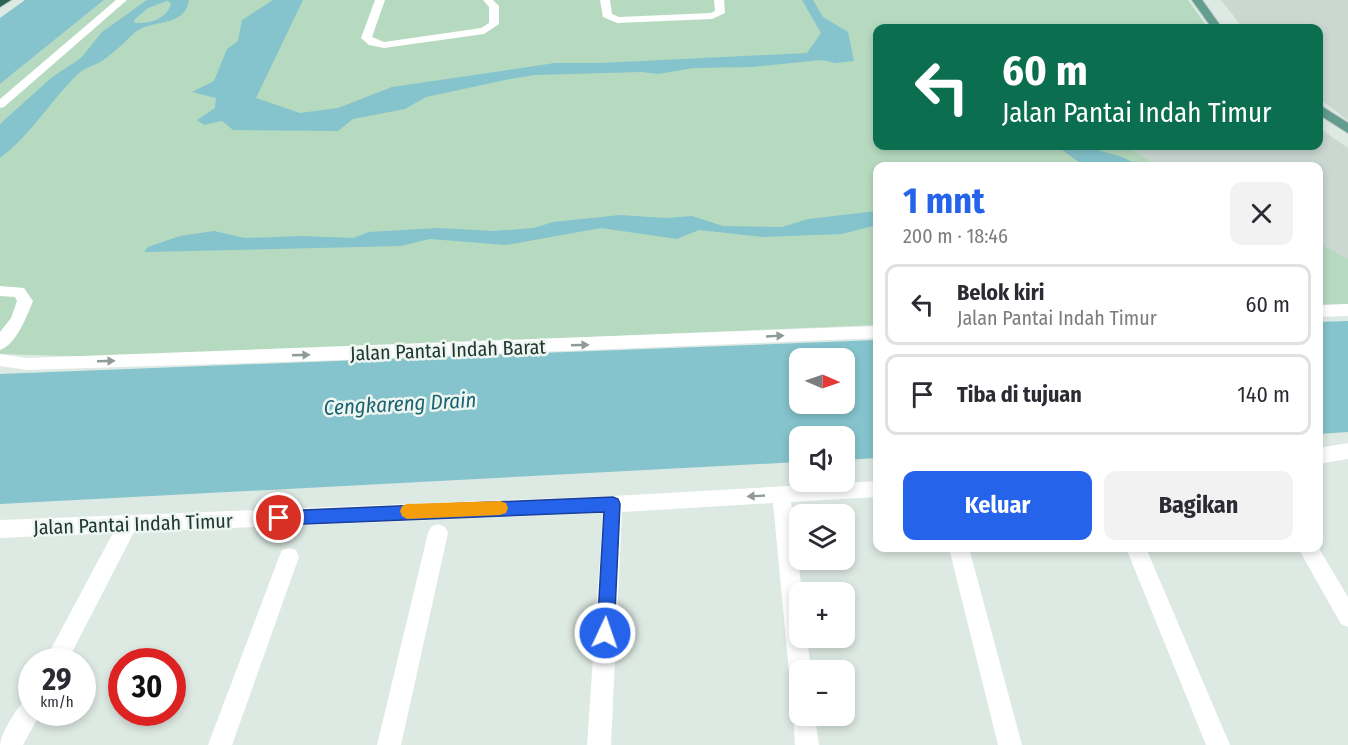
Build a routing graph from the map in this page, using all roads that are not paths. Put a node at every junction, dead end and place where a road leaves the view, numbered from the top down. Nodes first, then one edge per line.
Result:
1 (6, 0) edge
2 (122, 0) edge
3 (380, 0) edge
4 (488, 0) edge
5 (605, 0) edge
6 (719, 0) edge
7 (1197, 0) edge
8 (1210, 0) edge
9 (0, 4) edge
10 (1214, 24) edge
11 (1226, 24) edge
12 (0, 105) edge
13 (1323, 119) edge
14 (1348, 129) edge
15 (1348, 141) edge
16 (0, 291) edge
17 (1348, 310) edge
18 (1323, 311) edge
19 (873, 332) edge
20 (0, 344) edge
21 (0, 360) edge
22 (17, 363) junction
23 (0, 366) edge
24 (1348, 452) edge
25 (1323, 455) edge
26 (873, 489) edge
27 (781, 494) junction
28 (613, 504) junction
29 (129, 523) junction
30 (0, 529) edge
31 (438, 533) dead end
32 (960, 552) edge
33 (1138, 552) edge
34 (1310, 552) edge
35 (289, 557) dead end
36 (1348, 617) edge
37 (62, 648) edge
38 (799, 660) edge
39 (20, 726) edge
40 (805, 726) edge
41 (10, 745) edge
42 (220, 745) edge
43 (390, 745) edge
44 (599, 745) edge
45 (807, 745) edge
46 (1010, 745) edge
47 (1218, 745) edge

1 - 9 highway
2 - 12 street
3 - 4 street
5 - 6 street
7 - 10 main road
8 - 11 main road
13 - 14 main road
13 - 15 main road
16 - 20 street
17 - 18 street
22 -> 19 street, Jalan Pantai Indah Barat
21 - 22 street, Jalan Pantai Indah Barat
22 - 23 street, Jalan Pantai Indah Barat
24 - 25 street
26 - 27 street, Jalan Pantai Indah Timur
27 -> 28 street, Jalan Pantai Indah Timur
27 - 38 street
28 - 29 street, Jalan Pantai Indah Timur
28 - 44 street
29 - 30 street, Jalan Pantai Indah Timur
29 - 37 street
31 - 43 street
32 - 46 street
33 - 47 street
34 - 36 street
35 - 42 street
39 - 41 street
40 - 45 street

